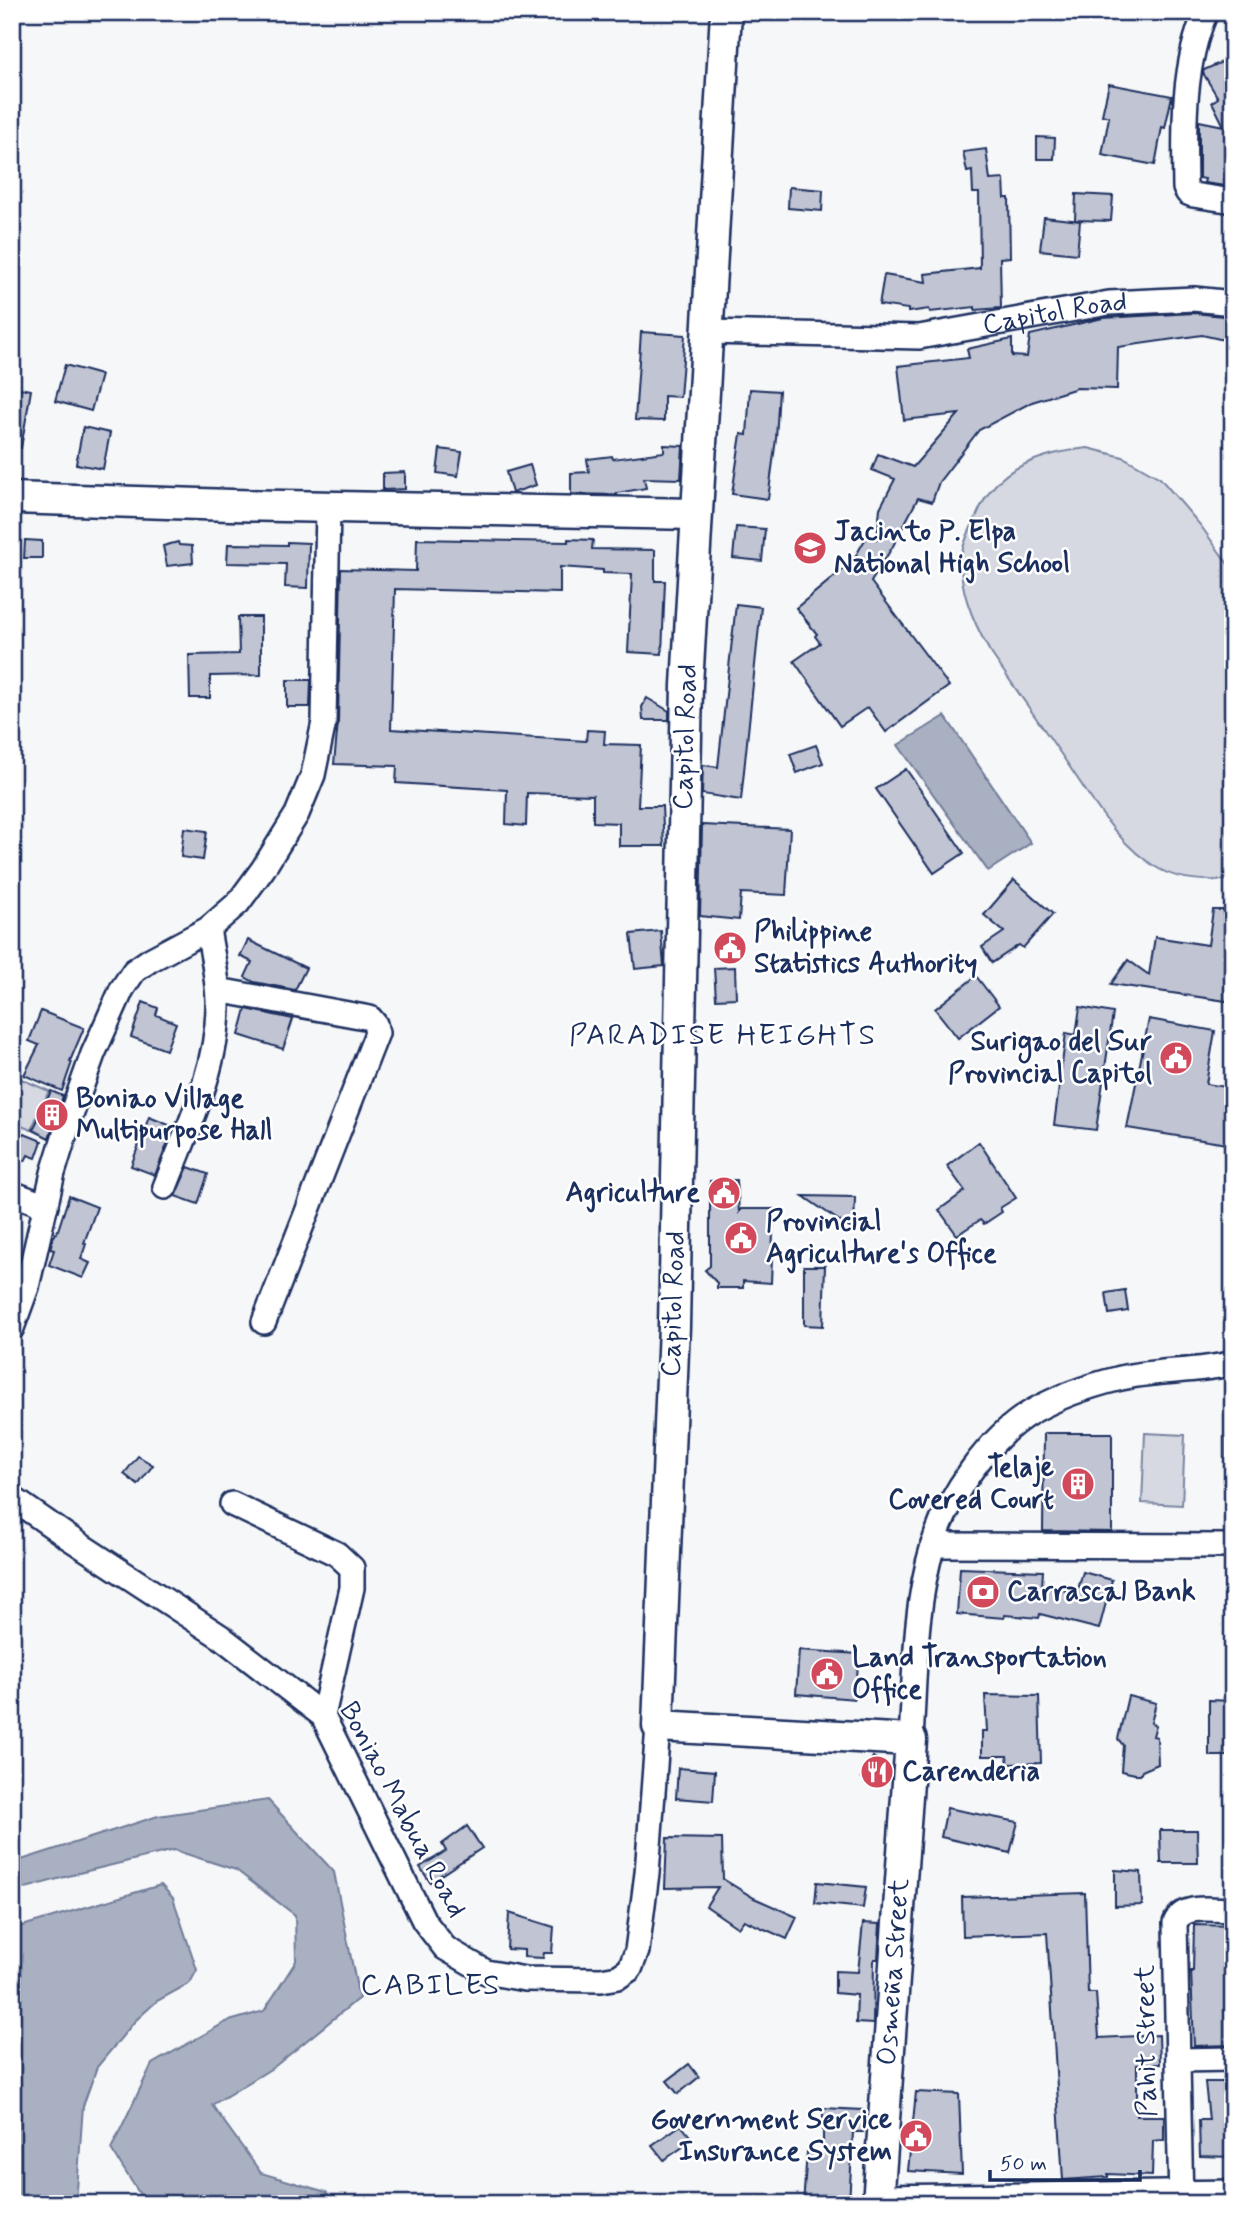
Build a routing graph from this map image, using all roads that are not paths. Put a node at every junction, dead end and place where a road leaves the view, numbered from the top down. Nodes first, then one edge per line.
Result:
1 (726, 12) edge
2 (1206, 12) edge
3 (1233, 201) edge
4 (1233, 303) edge
5 (707, 332) junction
6 (12, 498) edge
7 (328, 507) junction
8 (696, 514) junction
9 (208, 929) junction
10 (218, 989) junction
11 (165, 1187) dead end
12 (12, 1193) edge
13 (46, 1206) junction
14 (264, 1322) dead end
15 (12, 1328) edge
16 (1233, 1363) edge
17 (12, 1497) edge
18 (232, 1504) dead end
19 (933, 1545) junction
20 (1233, 1546) edge
21 (323, 1716) junction
22 (657, 1726) junction
23 (911, 1740) junction
24 (1233, 1910) edge
25 (1233, 2059) edge
26 (1178, 2060) junction
27 (1233, 2192) edge
28 (1180, 2198) edge
29 (878, 2200) edge

1 - 5 main road
2 - 3 street
4 - 5 street, Capitol Road
5 - 8 main road, Capitol Road
6 - 7 main road
7 - 8 main road
7 - 9 street
8 - 22 main road, Capitol Road
9 - 10 street
9 - 13 street
10 - 11 street
10 - 14 street
12 - 13 street
13 - 15 street
16 - 19 street
17 - 21 street, Boniao Mabua Road
18 - 21 street
19 - 20 street
19 - 23 street
21 - 22 street, Boniao Mabua Road
22 - 23 main road
23 - 29 main road, Osmeña Street
24 - 26 street, Pahit Street
25 - 26 street
26 - 28 street, Pahit Street
27 - 28 street
28 - 29 street

